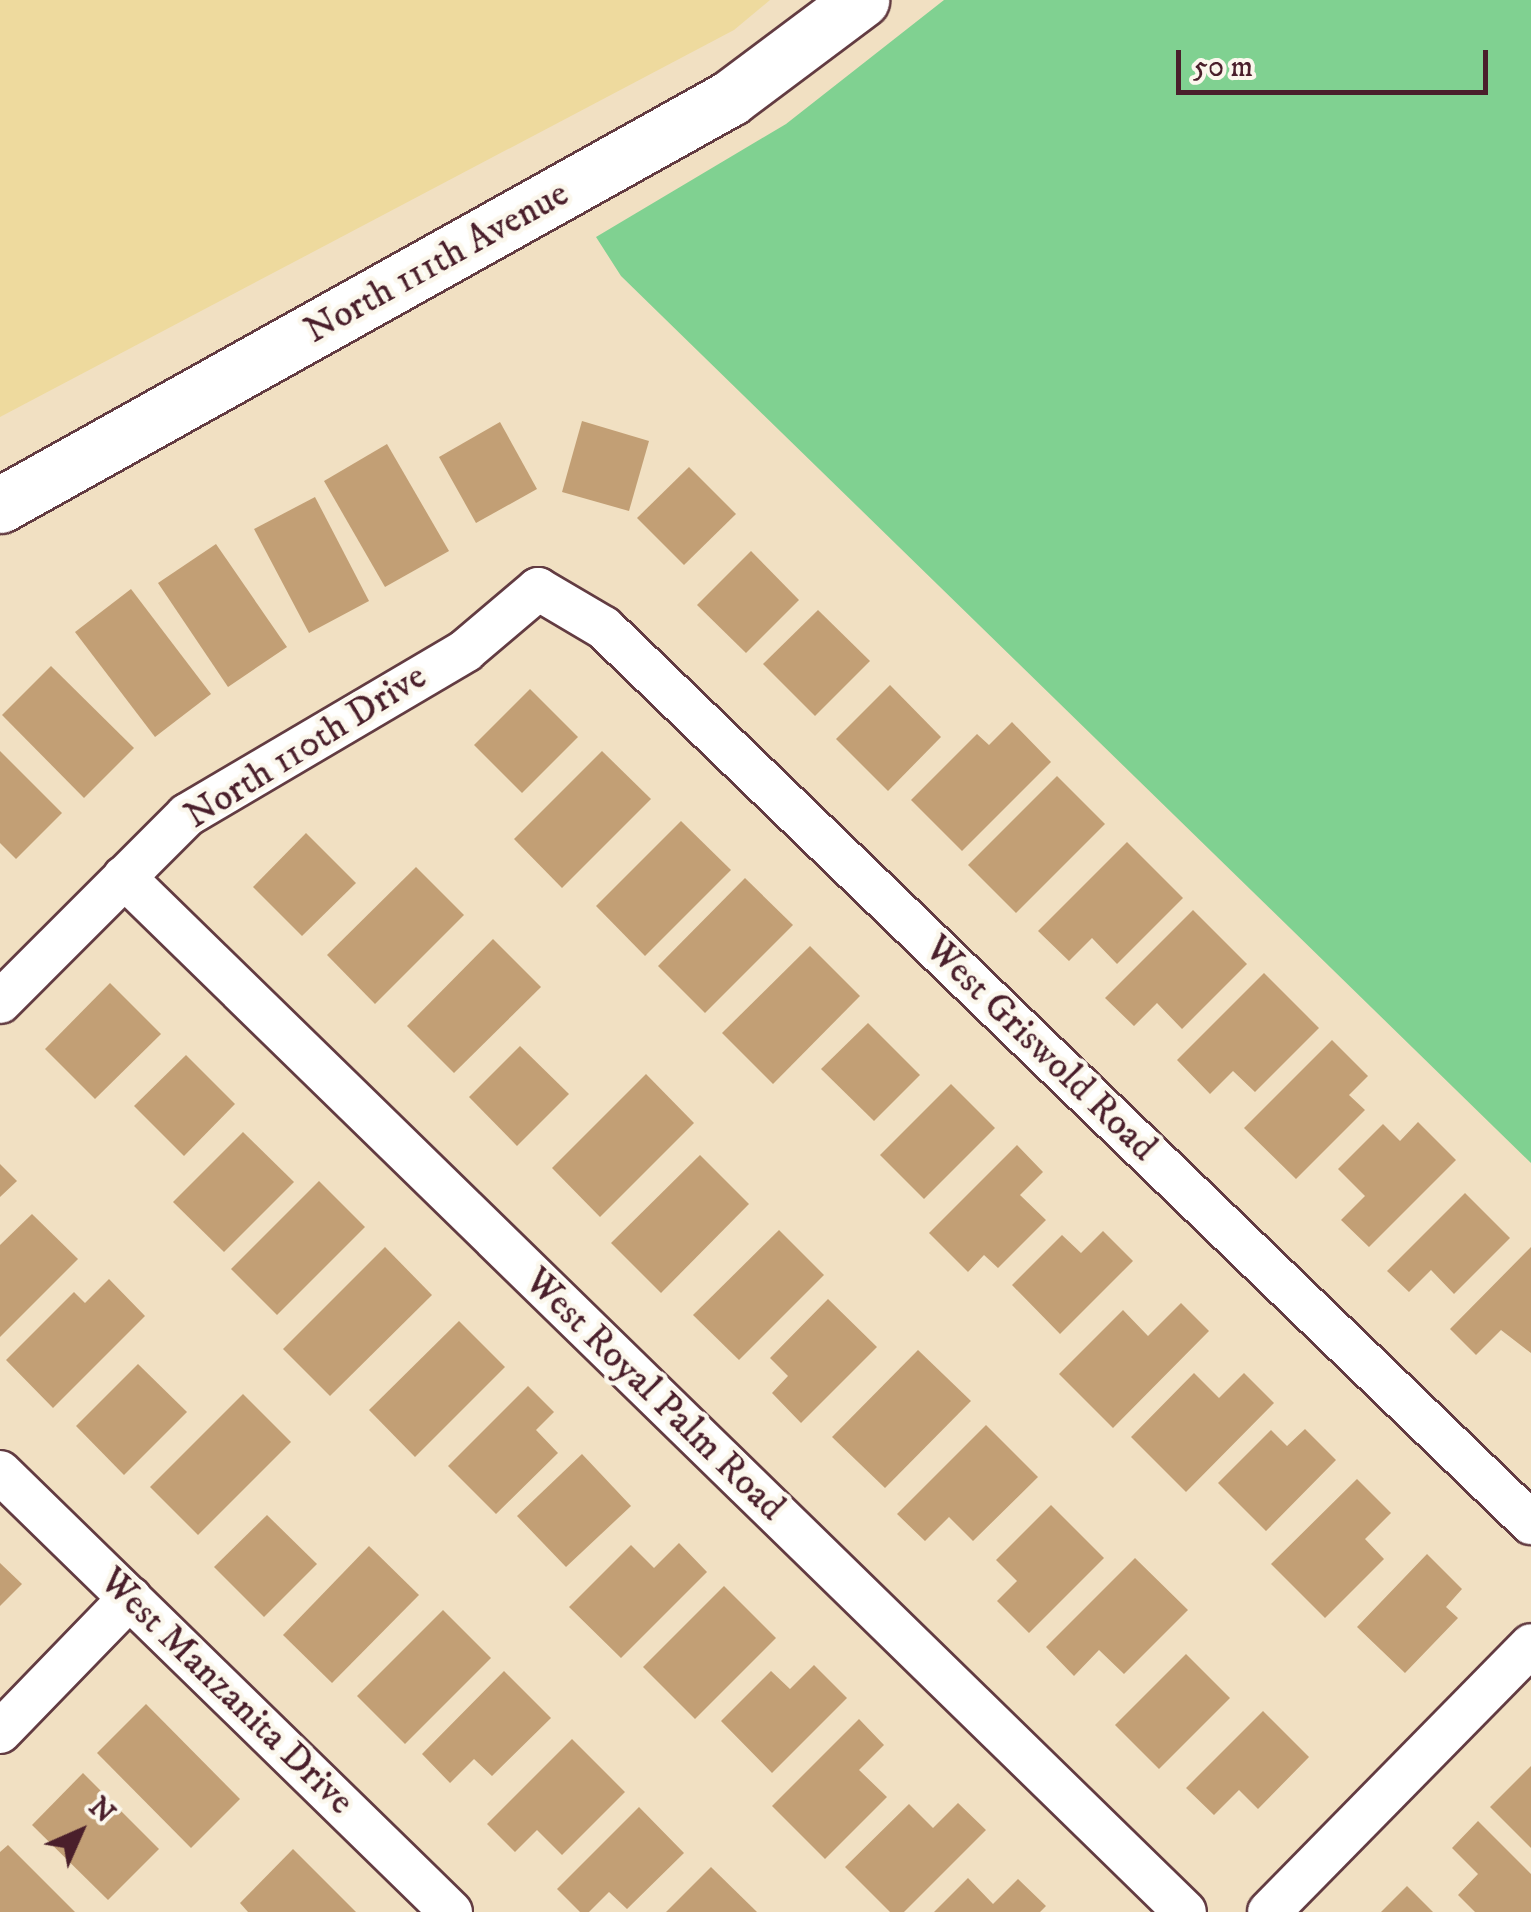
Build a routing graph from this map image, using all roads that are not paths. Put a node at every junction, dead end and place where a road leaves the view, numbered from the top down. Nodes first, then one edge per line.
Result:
1 (861, 0) edge
2 (0, 505) edge
3 (538, 589) joint
4 (124, 877) junction
5 (0, 1002) edge
6 (0, 1472) edge
7 (1531, 1523) edge
8 (130, 1598) junction
9 (1531, 1644) edge
10 (0, 1732) edge
11 (451, 1912) edge
12 (1185, 1912) edge
13 (1269, 1912) edge

1 - 2 street, North 111th Avenue
3 - 4 street, North 110th Drive
3 - 7 street, West Griswold Road
4 - 5 street, North 110th Drive
4 - 12 street, West Royal Palm Road
6 - 8 street, West Manzanita Drive
8 - 10 street
8 - 11 street, West Manzanita Drive
9 - 13 street

